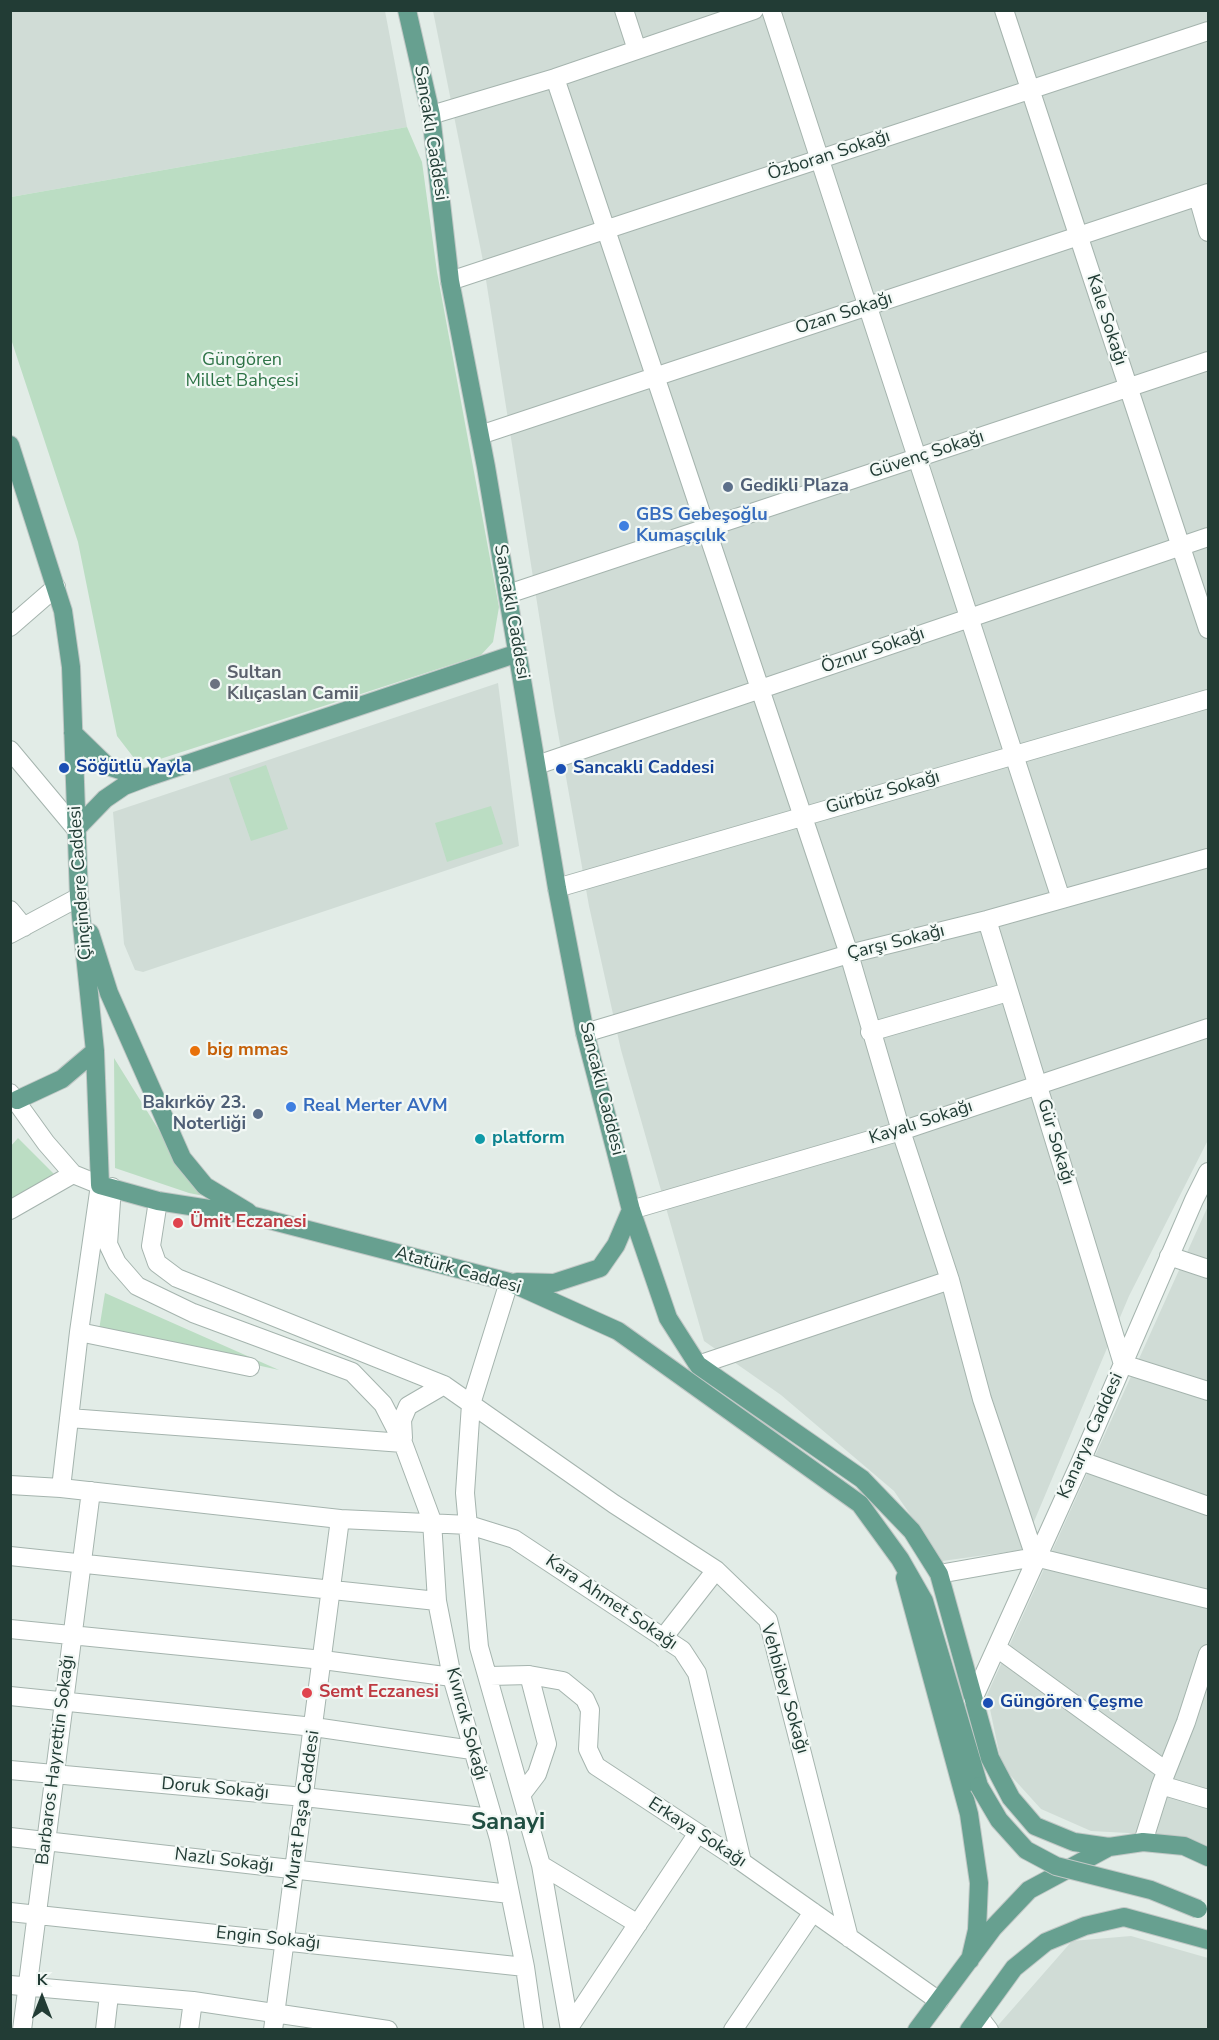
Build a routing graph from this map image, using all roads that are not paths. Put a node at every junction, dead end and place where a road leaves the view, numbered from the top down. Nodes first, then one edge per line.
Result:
1 (407, 10) edge
2 (624, 10) edge
3 (754, 10) edge
4 (771, 10) edge
5 (1004, 10) edge
6 (1209, 31) edge
7 (637, 50) junction
8 (555, 78) junction
9 (1030, 90) junction
10 (431, 115) junction
11 (819, 159) junction
12 (1203, 195) edge
13 (606, 229) junction
14 (1209, 232) edge
15 (1079, 236) junction
16 (450, 281) junction
17 (867, 307) junction
18 (1209, 361) edge
19 (656, 377) junction
20 (1129, 388) junction
21 (480, 435) junction
22 (10, 445) edge
23 (916, 458) junction
24 (15, 477) edge
25 (706, 528) junction
26 (1209, 537) edge
27 (1181, 546) junction
28 (56, 587) junction
29 (508, 594) junction
30 (969, 618) junction
31 (10, 627) edge
32 (1209, 629) edge
33 (518, 653) junction
34 (760, 689) junction
35 (1209, 699) edge
36 (73, 733) junction
37 (10, 750) edge
38 (1014, 755) junction
39 (537, 765) junction
40 (144, 778) junction
41 (803, 817) junction
42 (76, 829) junction
43 (1209, 858) edge
44 (557, 888) junction
45 (79, 897) junction
46 (1061, 899) junction
47 (10, 910) edge
48 (987, 920) junction
49 (17, 930) edge
50 (849, 954) junction
51 (1008, 992) junction
52 (1209, 1028) edge
53 (870, 1032) junction
54 (585, 1033) junction
55 (95, 1051) junction
56 (1037, 1084) junction
57 (13, 1102) edge
58 (901, 1131) junction
59 (1209, 1172) edge
60 (73, 1174) junction
61 (106, 1186) junction
62 (158, 1201) junction
63 (10, 1209) edge
64 (631, 1210) junction
65 (254, 1216) junction
66 (1169, 1256) junction
67 (1209, 1269) edge
68 (950, 1280) junction
69 (509, 1282) junction
70 (79, 1332) junction
71 (1123, 1364) junction
72 (698, 1365) junction
73 (250, 1367) dead end
74 (444, 1385) junction
75 (1209, 1391) edge
76 (471, 1404) junction
77 (69, 1418) junction
78 (404, 1443) junction
79 (1081, 1461) junction
80 (10, 1485) edge
81 (61, 1488) junction
82 (91, 1491) junction
83 (1209, 1506) edge
84 (340, 1519) junction
85 (432, 1521) junction
86 (469, 1525) junction
87 (10, 1556) edge
88 (1035, 1557) junction
89 (900, 1559) junction
90 (81, 1562) junction
91 (716, 1570) junction
92 (939, 1574) junction
93 (332, 1590) junction
94 (1209, 1599) edge
95 (437, 1600) junction
96 (10, 1629) edge
97 (71, 1635) junction
98 (663, 1638) junction
99 (997, 1648) junction
100 (1209, 1654) edge
101 (323, 1660) junction
102 (529, 1675) junction
103 (490, 1676) junction
104 (452, 1677) junction
105 (10, 1696) edge
106 (1201, 1698) edge
107 (973, 1699) junction
108 (63, 1702) junction
109 (314, 1727) junction
110 (471, 1750) junction
111 (10, 1770) edge
112 (54, 1775) junction
113 (1164, 1778) junction
114 (521, 1795) junction
115 (304, 1797) junction
116 (1209, 1799) edge
117 (492, 1818) junction
118 (698, 1833) junction
119 (10, 1837) edge
120 (47, 1841) junction
121 (1143, 1842) junction
122 (1109, 1847) junction
123 (1209, 1857) edge
124 (742, 1862) junction
125 (541, 1865) junction
126 (294, 1870) junction
127 (510, 1894) junction
128 (1203, 1911) edge
129 (10, 1912) edge
130 (813, 1912) junction
131 (36, 1915) junction
132 (638, 1924) junction
133 (849, 1938) junction
134 (1209, 1940) edge
135 (285, 1941) junction
136 (970, 1960) junction
137 (525, 1967) junction
138 (19, 1985) edge
139 (109, 1995) junction
140 (193, 2001) junction
141 (939, 2001) junction
142 (275, 2021) edge
143 (979, 2025) edge
144 (361, 2028) edge
145 (570, 2028) edge
146 (22, 2030) edge
147 (105, 2030) edge
148 (189, 2030) edge
149 (388, 2030) edge
150 (534, 2030) edge
151 (733, 2030) edge
152 (917, 2030) edge

1 - 10 main road, Sancaklı Caddesi
2 - 7 street
3 - 7 street
4 - 11 street
5 - 9 street, Kale Sokağı
6 - 9 street, Özboran Sokağı
7 - 8 street
8 - 10 street
8 - 13 street
9 - 11 street, Özboran Sokağı
9 - 15 street, Kale Sokağı
10 - 16 main road, Sancaklı Caddesi
11 - 13 street, Özboran Sokağı
11 - 17 street
12 - 14 street
12 - 15 street, Ozan Sokağı
13 - 16 street, Özboran Sokağı
13 - 19 street
15 - 17 street, Ozan Sokağı
15 - 20 street, Kale Sokağı
16 - 21 main road, Sancaklı Caddesi
17 - 19 street, Ozan Sokağı
17 - 23 street
18 - 20 street, Güvenç Sokağı
19 - 21 street, Ozan Sokağı
19 - 25 street
20 - 23 street, Güvenç Sokağı
20 - 27 street, Kale Sokağı
21 - 29 main road, Sancaklı Caddesi
22 - 24 main road, Çinçindere Caddesi
23 - 25 street, Güvenç Sokağı
23 - 30 street
24 - 28 main road, Çinçindere Caddesi
25 - 29 street, Güvenç Sokağı
25 - 34 street
26 - 27 street, Öznur Sokağı
27 - 30 street, Öznur Sokağı
27 - 32 street, Kale Sokağı
28 - 31 street
28 - 36 main road, Çinçindere Caddesi
29 - 33 main road, Sancaklı Caddesi
30 - 34 street, Öznur Sokağı
30 - 38 street
33 - 39 main road, Sancaklı Caddesi
33 - 40 main road
34 - 39 street, Öznur Sokağı
34 - 41 street
35 - 38 street, Gürbüz Sokağı
36 - 40 main road
36 - 42 main road, Çinçindere Caddesi
37 - 42 street
38 - 41 street, Gürbüz Sokağı
38 - 46 street
39 - 44 main road, Sancaklı Caddesi
40 - 42 main road
41 - 44 street, Gürbüz Sokağı
41 - 50 street
42 - 45 main road, Çinçindere Caddesi
43 - 46 street, Çarşı Sokağı
44 - 54 main road, Sancaklı Caddesi
45 - 49 street
45 - 55 main road, Çinçindere Caddesi
45 - 65 main road
46 - 48 street, Çarşı Sokağı
47 - 49 street
48 - 50 street, Çarşı Sokağı
48 - 51 street, Gür Sokağı
50 - 53 street
50 - 54 street, Çarşı Sokağı
51 - 53 street
51 - 56 street, Gür Sokağı
52 - 56 street, Kayalı Sokağı
53 - 58 street
54 - 64 main road, Sancaklı Caddesi
55 - 57 main road
55 - 61 main road, Çinçindere Caddesi
56 - 58 street, Kayalı Sokağı
56 - 71 street, Gür Sokağı
57 - 60 street, Atatürk Caddesi
58 - 64 street, Kayalı Sokağı
58 - 68 street
59 - 66 street, Kanarya Caddesi
60 - 61 street, Atatürk Caddesi
60 - 63 street
61 - 62 main road, Atatürk Caddesi
61 - 70 street
61 - 78 street
62 - 65 main road, Atatürk Caddesi
62 - 74 street, Vehbibey Sokağı
64 - 69 main road
64 - 72 main road, Sancaklı Caddesi
65 - 69 main road, Atatürk Caddesi
66 - 67 street
66 - 71 street, Kanarya Caddesi
68 - 72 street
68 - 88 street
69 - 76 street, Kıvırcık Sokağı
69 - 89 main road, Atatürk Caddesi
70 - 73 street
70 - 77 street
71 - 75 street
71 - 79 street, Kanarya Caddesi
72 - 92 main road
74 - 76 street, Vehbibey Sokağı
74 - 78 street
76 - 86 street, Kıvırcık Sokağı
76 - 91 street, Vehbibey Sokağı
77 - 78 street
77 - 81 street
78 - 85 street, Kıvırcık Sokağı
79 - 83 street
79 - 88 street, Kanarya Caddesi
80 - 81 street, Kara Ahmet Sokağı
81 - 82 street, Kara Ahmet Sokağı
82 - 84 street, Kara Ahmet Sokağı
82 - 90 street, Barbaros Hayrettin Sokağı
84 - 85 street, Kara Ahmet Sokağı
84 - 93 street, Murat Paşa Caddesi
85 - 86 street, Kara Ahmet Sokağı
85 - 95 street, Kıvırcık Sokağı
86 - 98 street, Kara Ahmet Sokağı
86 - 103 street, Kıvırcık Sokağı
87 - 90 street
88 - 92 street
88 - 94 street
88 - 99 street, Kanarya Caddesi
89 - 128 main road, Atatürk Caddesi, bridge
89 - 136 main road
90 - 93 street
90 - 97 street, Barbaros Hayrettin Sokağı
91 - 98 street
91 - 133 street, Vehbibey Sokağı
92 - 107 main road
93 - 95 street
93 - 101 street, Murat Paşa Caddesi
95 - 104 street, Kıvırcık Sokağı
96 - 97 street
97 - 101 street
97 - 108 street, Barbaros Hayrettin Sokağı
98 - 124 street, Kara Ahmet Sokağı
99 - 107 street, Kanarya Caddesi
99 - 113 street
100 - 106 street
101 - 104 street
101 - 109 street, Murat Paşa Caddesi
102 - 103 street, Erkaya Sokağı
102 - 114 street
102 - 118 street, Erkaya Sokağı
103 - 114 street, Kıvırcık Sokağı
104 - 110 street, Kıvırcık Sokağı
105 - 108 street
106 - 113 street
107 - 122 main road
108 - 109 street
108 - 112 street, Barbaros Hayrettin Sokağı
109 - 110 street
109 - 115 street, Murat Paşa Caddesi
110 - 117 street, Kıvırcık Sokağı
111 - 112 street, Doruk Sokağı
112 - 115 street, Doruk Sokağı
112 - 120 street, Barbaros Hayrettin Sokağı
113 - 116 street
113 - 121 street
114 - 125 street, Kıvırcık Sokağı
115 - 117 street, Doruk Sokağı
115 - 126 street, Murat Paşa Caddesi
117 - 127 street, Kıvırcık Sokağı
118 - 124 street, Erkaya Sokağı
118 - 132 street
119 - 120 street, Nazlı Sokağı
120 - 126 street, Nazlı Sokağı
120 - 131 street, Barbaros Hayrettin Sokağı
121 - 122 main road
121 - 123 main road
122 - 136 main road
124 - 130 street, Erkaya Sokağı
125 - 132 street
125 - 145 street, Kıvırcık Sokağı
126 - 127 street, Nazlı Sokağı
126 - 135 street, Murat Paşa Caddesi
127 - 137 street, Kıvırcık Sokağı
129 - 131 street, Engin Sokağı
130 - 133 street, Erkaya Sokağı
130 - 151 street
131 - 135 street, Engin Sokağı
131 - 138 street, Barbaros Hayrettin Sokağı
132 - 145 street
133 - 141 street, Erkaya Sokağı
134 - 143 main road
135 - 137 street, Engin Sokağı
135 - 142 street, Murat Paşa Caddesi
136 - 141 main road
137 - 150 street, Kıvırcık Sokağı
138 - 139 street
138 - 146 street, Barbaros Hayrettin Sokağı
139 - 140 street
139 - 147 street
140 - 142 street
140 - 148 street
141 - 152 main road
142 - 144 street
144 - 149 street

